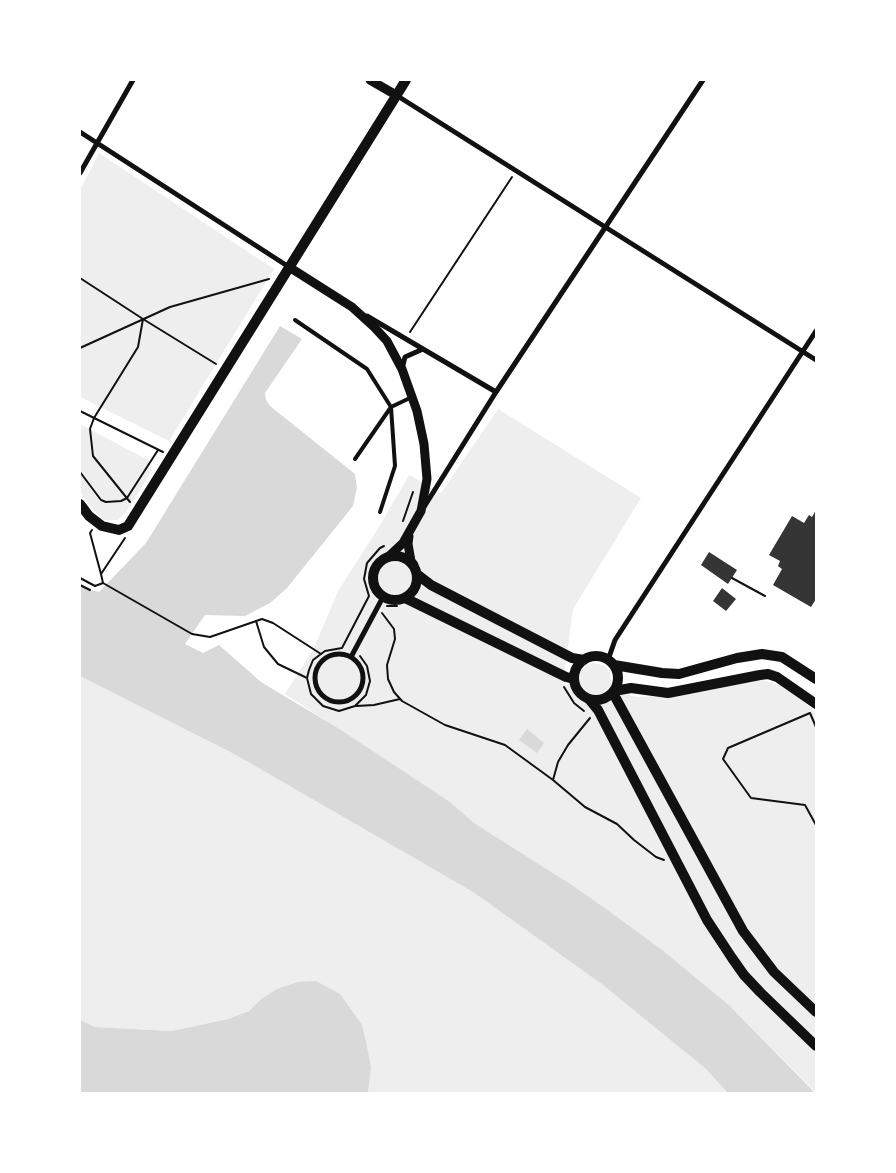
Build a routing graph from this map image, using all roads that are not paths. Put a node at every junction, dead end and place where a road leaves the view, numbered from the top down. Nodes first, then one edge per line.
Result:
1 (133, 80) edge
2 (370, 80) edge
3 (406, 80) edge
4 (703, 80) edge
5 (396, 95) junction
6 (80, 132) edge
7 (98, 143) junction
8 (80, 173) edge
9 (605, 227) junction
10 (286, 271) junction
11 (352, 307) junction
12 (295, 320) dead end
13 (816, 331) edge
14 (423, 349) junction
15 (802, 352) junction
16 (816, 360) edge
17 (402, 369) junction
18 (496, 392) junction
19 (412, 397) junction
20 (391, 407) junction
21 (355, 459) dead end
22 (80, 504) edge
23 (421, 511) junction
24 (380, 512) dead end
25 (410, 533) junction
26 (388, 557) junction
27 (416, 570) junction
28 (383, 601) junction
29 (402, 602) junction
30 (351, 657) junction
31 (584, 660) junction
32 (611, 663) junction
33 (574, 679) junction
34 (816, 679) edge
35 (614, 692) junction
36 (589, 699) junction
37 (816, 704) edge
38 (816, 1012) edge
39 (816, 1046) edge

1 - 7 street
2 - 5 street
3 - 5 main road
4 - 9 street
5 - 9 street
5 - 10 main road
6 - 7 street
7 - 8 street
7 - 10 street
9 - 15 street
9 - 18 street
10 - 11 street
10 - 22 main road
11 - 14 street
11 - 17 street
12 - 20 lane
13 - 15 street
14 - 17 street
14 - 18 street
15 - 16 street
15 - 32 street
17 - 19 street
18 - 23 street
19 - 20 lane
19 - 23 street
20 - 21 lane
20 - 24 lane
23 - 25 street
25 - 26 street
25 - 27 street
26 - 27 main road
26 - 28 main road
27 - 29 main road
27 - 31 main road
28 - 29 main road
28 - 30 street
29 - 33 main road
30 - 30 street
31 - 32 main road
31 - 33 main road
32 - 34 main road
32 - 35 main road
33 - 36 main road
35 - 36 main road
35 - 37 main road
35 - 38 main road
36 - 39 main road

